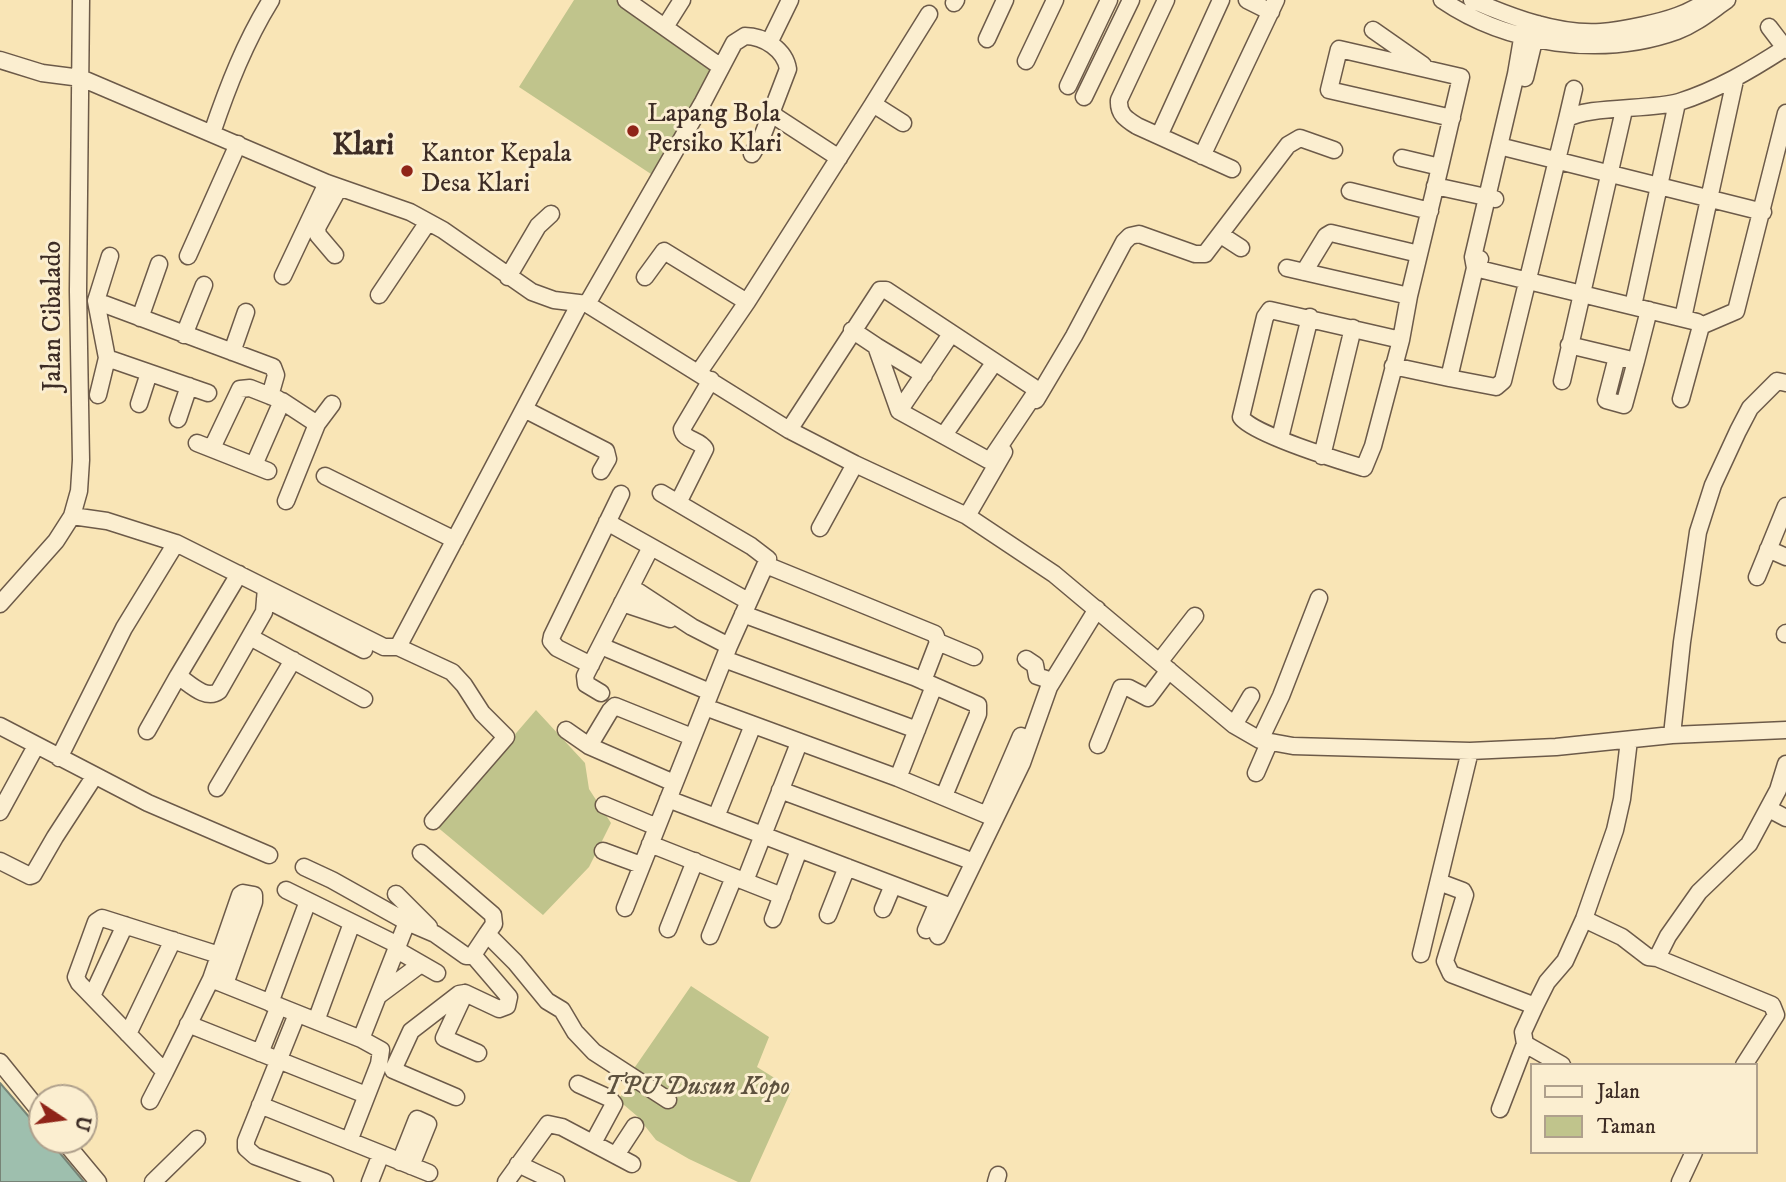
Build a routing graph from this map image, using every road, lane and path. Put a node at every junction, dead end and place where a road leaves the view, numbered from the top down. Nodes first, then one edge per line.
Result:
1 (81, 0) edge
2 (271, 0) edge
3 (626, 0) edge
4 (682, 0) edge
5 (790, 0) edge
6 (1005, 0) edge
7 (1055, 0) edge
8 (1109, 0) edge
9 (1131, 0) edge
10 (1166, 0) edge
11 (1221, 0) edge
12 (1247, 0) edge
13 (1442, 0) edge
14 (1472, 0) edge
15 (1708, 0) edge
16 (1727, 0) edge
17 (1273, 6) edge
18 (929, 14) dead end
19 (1676, 24) junction
20 (665, 27) junction
21 (1769, 27) dead end
22 (1373, 30) dead end
23 (1530, 30) junction
24 (986, 40) dead end
25 (769, 43) junction
26 (1785, 49) edge
27 (0, 60) edge
28 (1026, 61) dead end
29 (1466, 61) dead end
30 (721, 67) junction
31 (1429, 70) junction
32 (1520, 75) junction
33 (1461, 77) junction
34 (81, 79) junction
35 (1735, 80) junction
36 (1068, 86) dead end
37 (1574, 89) dead end
38 (1084, 97) dead end
39 (1677, 103) junction
40 (873, 104) junction
41 (1625, 110) junction
42 (770, 113) junction
43 (1786, 113) edge
44 (1451, 118) junction
45 (1567, 119) junction
46 (903, 123) dead end
47 (212, 133) junction
48 (1159, 136) junction
49 (238, 144) junction
50 (1507, 148) junction
51 (1334, 150) dead end
52 (752, 153) dead end
53 (1202, 156) junction
54 (839, 158) junction
55 (1402, 158) dead end
56 (1558, 161) junction
57 (1440, 167) junction
58 (1232, 169) dead end
59 (1609, 175) junction
60 (1660, 184) junction
61 (333, 186) junction
62 (1435, 186) junction
63 (1350, 191) dead end
64 (1710, 197) junction
65 (1492, 198) junction
66 (1430, 211) junction
67 (1762, 212) junction
68 (551, 214) dead end
69 (428, 222) junction
70 (1221, 235) junction
71 (1241, 248) dead end
72 (1419, 254) junction
73 (335, 255) dead end
74 (110, 256) dead end
75 (188, 256) dead end
76 (159, 264) dead end
77 (1287, 268) dead end
78 (1475, 268) junction
79 (1304, 272) junction
80 (283, 276) dead end
81 (508, 277) junction
82 (645, 277) dead end
83 (1528, 280) junction
84 (204, 285) dead end
85 (1581, 294) junction
86 (379, 295) dead end
87 (1409, 296) junction
88 (96, 301) junction
89 (747, 302) junction
90 (583, 305) junction
91 (1641, 308) junction
92 (246, 312) dead end
93 (1310, 317) junction
94 (140, 318) junction
95 (1683, 318) junction
96 (1701, 326) junction
97 (1353, 328) junction
98 (852, 330) junction
99 (951, 334) junction
100 (184, 335) junction
101 (1401, 340) junction
102 (1569, 345) junction
103 (876, 346) junction
104 (232, 352) junction
105 (1617, 356) junction
106 (107, 358) junction
107 (1636, 361) junction
108 (994, 363) junction
109 (1393, 366) junction
110 (149, 373) junction
111 (924, 375) junction
112 (705, 376) junction
113 (1449, 377) junction
114 (1562, 381) dead end
115 (1786, 383) edge
116 (189, 386) junction
117 (208, 393) dead end
118 (1038, 393) junction
119 (98, 395) dead end
120 (276, 398) junction
121 (1681, 399) dead end
122 (139, 404) dead end
123 (331, 404) dead end
124 (526, 410) junction
125 (899, 411) junction
126 (178, 419) dead end
127 (317, 424) junction
128 (789, 430) junction
129 (944, 435) junction
130 (1280, 438) junction
131 (1322, 456) junction
132 (855, 464) junction
133 (601, 471) dead end
134 (325, 476) dead end
135 (661, 493) dead end
136 (621, 494) dead end
137 (285, 501) dead end
138 (678, 503) junction
139 (1786, 506) edge
140 (72, 516) junction
141 (967, 516) junction
142 (607, 522) junction
143 (820, 528) dead end
144 (455, 540) junction
145 (176, 543) junction
146 (651, 547) junction
147 (1768, 549) junction
148 (1786, 557) edge
149 (766, 565) junction
150 (239, 574) junction
151 (1757, 577) dead end
152 (631, 587) junction
153 (266, 594) junction
154 (1319, 598) dead end
155 (622, 603) junction
156 (0, 604) edge
157 (745, 607) junction
158 (1097, 609) junction
159 (1195, 616) dead end
160 (692, 627) junction
161 (250, 637) junction
162 (938, 642) junction
163 (601, 646) junction
164 (398, 647) junction
165 (364, 649) dead end
166 (726, 653) junction
167 (974, 657) dead end
168 (1026, 659) dead end
169 (293, 660) junction
170 (591, 665) junction
171 (1165, 666) junction
172 (178, 676) junction
173 (1052, 681) junction
174 (929, 683) junction
175 (601, 693) dead end
176 (1251, 696) dead end
177 (364, 699) dead end
178 (707, 699) junction
179 (753, 725) junction
180 (1234, 725) junction
181 (0, 726) edge
182 (146, 730) dead end
183 (566, 730) dead end
184 (917, 730) junction
185 (1786, 730) edge
186 (1672, 735) junction
187 (1021, 736) dead end
188 (692, 737) junction
189 (1629, 740) junction
190 (1264, 741) junction
191 (799, 743) junction
192 (1098, 745) dead end
193 (36, 746) junction
194 (589, 746) junction
195 (1470, 751) junction
196 (59, 758) junction
197 (1786, 764) edge
198 (1255, 773) dead end
199 (93, 777) junction
200 (898, 778) junction
201 (674, 783) junction
202 (217, 788) dead end
203 (780, 790) junction
204 (944, 796) junction
205 (667, 799) junction
206 (604, 805) dead end
207 (1769, 809) junction
208 (0, 812) edge
209 (716, 817) junction
210 (1786, 818) edge
211 (432, 821) dead end
212 (657, 827) junction
213 (762, 835) junction
214 (650, 845) junction
215 (799, 850) junction
216 (603, 851) dead end
217 (421, 853) dead end
218 (269, 855) dead end
219 (965, 859) dead end
220 (0, 861) edge
221 (695, 861) junction
222 (641, 865) junction
223 (304, 867) dead end
224 (847, 867) junction
225 (740, 879) junction
226 (1439, 882) junction
227 (893, 885) junction
228 (286, 890) dead end
229 (396, 894) dead end
230 (782, 896) junction
231 (308, 901) junction
232 (625, 908) dead end
233 (883, 909) dead end
234 (828, 915) dead end
235 (774, 919) dead end
236 (1584, 919) junction
237 (407, 922) junction
238 (352, 923) junction
239 (125, 925) junction
240 (668, 929) dead end
241 (435, 933) junction
242 (487, 934) junction
243 (710, 936) dead end
244 (173, 940) junction
245 (397, 947) junction
246 (1421, 954) dead end
247 (219, 955) junction
248 (473, 955) junction
249 (1657, 958) junction
250 (421, 964) junction
251 (438, 974) dead end
252 (218, 982) junction
253 (465, 993) junction
254 (92, 996) junction
255 (379, 996) junction
256 (274, 1004) junction
257 (1535, 1006) junction
258 (297, 1014) junction
259 (316, 1021) junction
260 (188, 1024) junction
261 (416, 1027) junction
262 (128, 1034) junction
263 (444, 1038) junction
264 (361, 1040) junction
265 (1525, 1044) junction
266 (260, 1053) junction
267 (478, 1053) dead end
268 (278, 1060) junction
269 (0, 1062) edge
270 (1558, 1063) edge
271 (1745, 1063) edge
272 (386, 1067) junction
273 (165, 1072) junction
274 (578, 1084) dead end
275 (366, 1095) junction
276 (28, 1097) edge
277 (456, 1097) dead end
278 (668, 1100) dead end
279 (150, 1101) dead end
280 (260, 1105) junction
281 (1500, 1109) dead end
282 (635, 1126) dead end
283 (197, 1139) dead end
284 (349, 1141) junction
285 (593, 1143) junction
286 (75, 1154) edge
287 (381, 1154) junction
288 (1693, 1154) edge
289 (616, 1155) junction
290 (519, 1164) junction
291 (632, 1164) dead end
292 (429, 1173) dead end
293 (98, 1182) edge
294 (153, 1182) edge
295 (325, 1182) edge
296 (370, 1182) edge
297 (506, 1182) edge
298 (556, 1182) edge
299 (1680, 1182) edge

1 - 34 street, Jalan Cibalado
2 - 47 street
3 - 20 street
4 - 20 street
5 - 25 street
6 - 24 street
7 - 28 street
8 - 36 street
9 - 38 street
10 - 48 street
11 - 48 street
12 - 17 street
13 - 23 street
14 - 23 street
15 - 19 street
16 - 19 street
17 - 53 street
18 - 40 street
19 - 23 street
20 - 30 street
21 - 26 street
22 - 31 street
23 - 32 street
25 - 30 street
25 - 42 street
26 - 35 street
27 - 34 street
29 - 33 street
30 - 90 street
31 - 33 street
31 - 44 street
32 - 50 street
32 - 65 street
33 - 44 street
34 - 47 street
34 - 140 street, Jalan Cibalado
35 - 39 street
35 - 64 street
37 - 45 street
39 - 41 street
39 - 60 street
40 - 46 street
40 - 54 street
41 - 45 street
41 - 59 street
42 - 52 street
42 - 54 street
43 - 67 street
44 - 57 street
45 - 56 street
47 - 49 street
48 - 53 street
49 - 61 street
49 - 75 street
50 - 56 street
50 - 65 street
51 - 70 street
53 - 58 street
54 - 89 street
55 - 57 street
56 - 59 street
56 - 83 street
57 - 62 street
59 - 60 street
59 - 85 street
60 - 64 street
60 - 91 street
61 - 69 street
61 - 73 street
61 - 80 street
62 - 65 street
62 - 66 street
63 - 66 street
64 - 67 street
64 - 95 street
65 - 78 street
66 - 72 street
67 - 96 street
68 - 81 street
69 - 81 street
69 - 86 street
70 - 71 street
70 - 118 street
72 - 79 street
72 - 87 street
74 - 88 street
76 - 94 street
77 - 79 street
78 - 83 street
78 - 113 street
79 - 87 street
81 - 90 street
82 - 89 street
83 - 85 street
83 - 113 street
84 - 100 street
85 - 91 street
85 - 102 street
87 - 101 street
88 - 94 street
88 - 106 street
89 - 112 street
90 - 112 street
90 - 124 street
91 - 95 street
91 - 107 street
92 - 104 street
93 - 97 street
93 - 130 street
93 - 130 street
94 - 100 street
95 - 96 street
96 - 121 street
97 - 101 street
97 - 131 street
98 - 99 street
98 - 103 street
98 - 128 street
99 - 108 street
99 - 111 street
100 - 104 street
101 - 109 street
102 - 105 street
102 - 114 street
103 - 111 street
103 - 125 street
104 - 120 street
105 - 107 street
105 - 107 street
106 - 110 street
106 - 119 street
108 - 118 street
108 - 129 street
109 - 113 street
109 - 131 street
110 - 116 street
110 - 122 street
111 - 125 street
112 - 128 street
112 - 138 street
115 - 186 street
116 - 117 street
116 - 126 street
118 - 129 street
118 - 141 street
120 - 120 street
120 - 127 street
123 - 127 street
124 - 133 street
124 - 144 street
125 - 129 street
127 - 137 street
128 - 132 street
130 - 131 street
132 - 141 street
132 - 143 street
134 - 144 street
135 - 138 street
136 - 142 street
138 - 149 street
139 - 147 street
140 - 145 street
140 - 156 street, Jalan Cibalado
141 - 158 street
142 - 146 street
142 - 170 street
144 - 164 street
145 - 150 street
145 - 196 street
146 - 152 street
146 - 157 street
147 - 148 street
147 - 151 street
149 - 157 street
149 - 162 street
150 - 153 street
150 - 172 street
152 - 155 street
152 - 160 street
153 - 161 street
153 - 164 street
153 - 165 street
154 - 190 street
155 - 160 street
155 - 163 street
157 - 166 street
157 - 174 street
158 - 171 street
158 - 173 street
159 - 171 street
160 - 166 street
161 - 169 street
161 - 172 street
162 - 167 street
162 - 174 street
163 - 170 street
163 - 178 street
164 - 211 street
166 - 178 street
166 - 184 street
168 - 173 street
169 - 177 street
169 - 202 street
170 - 175 street
171 - 180 street
171 - 192 street
172 - 182 street
173 - 227 street
174 - 184 street
174 - 204 street
176 - 180 street
178 - 179 street
178 - 188 street
179 - 191 street
179 - 209 street
180 - 190 street
181 - 193 street
183 - 194 street
184 - 200 street
185 - 186 street
186 - 189 street
187 - 204 street
188 - 194 street
188 - 201 street
189 - 195 street
189 - 236 street
190 - 195 street
190 - 198 street
191 - 200 street
191 - 203 street
193 - 196 street
193 - 208 street
194 - 201 street
195 - 226 street
196 - 199 street
197 - 207 street
199 - 218 street
199 - 220 street
200 - 204 street
201 - 205 street
203 - 213 street
203 - 219 street
205 - 209 street
205 - 212 street
206 - 212 street
207 - 210 street
207 - 249 street
209 - 213 street
212 - 214 street
213 - 215 street
213 - 225 street
214 - 221 street
214 - 222 street
215 - 224 street
215 - 230 street
216 - 222 street
217 - 242 street
221 - 225 street
221 - 240 street
222 - 232 street
223 - 237 street
224 - 227 street
224 - 234 street
225 - 230 street
225 - 243 street
226 - 246 street
226 - 257 street
227 - 233 street
228 - 231 street
229 - 241 street
230 - 235 street
231 - 238 street
231 - 256 street
236 - 249 street
236 - 257 street
237 - 241 street
237 - 245 street
238 - 245 street
238 - 259 street
239 - 244 street
239 - 254 street
239 - 254 street
241 - 248 street
242 - 248 street
242 - 278 street
244 - 247 street
244 - 262 street
245 - 250 street
245 - 255 street
247 - 252 street
247 - 252 street
248 - 253 street
249 - 271 street
250 - 251 street
250 - 255 street
252 - 256 street
252 - 260 street
253 - 261 street
253 - 263 street
254 - 262 street
255 - 264 street
256 - 258 street
256 - 266 street
257 - 265 street
258 - 259 street
258 - 268 street
259 - 264 street
260 - 266 street
260 - 273 street
261 - 263 street
261 - 272 street
262 - 273 street
263 - 267 street
264 - 272 street
265 - 270 street
265 - 281 street
266 - 268 street
268 - 275 street
268 - 280 street
269 - 276 street
272 - 275 street
272 - 277 street
273 - 279 street
274 - 285 street
275 - 284 street
280 - 284 street
280 - 295 street
282 - 289 street
283 - 294 street
284 - 287 street
285 - 289 street
285 - 290 street
286 - 293 street
287 - 292 street
287 - 296 street
288 - 299 street
289 - 291 street
290 - 297 street
290 - 298 street

